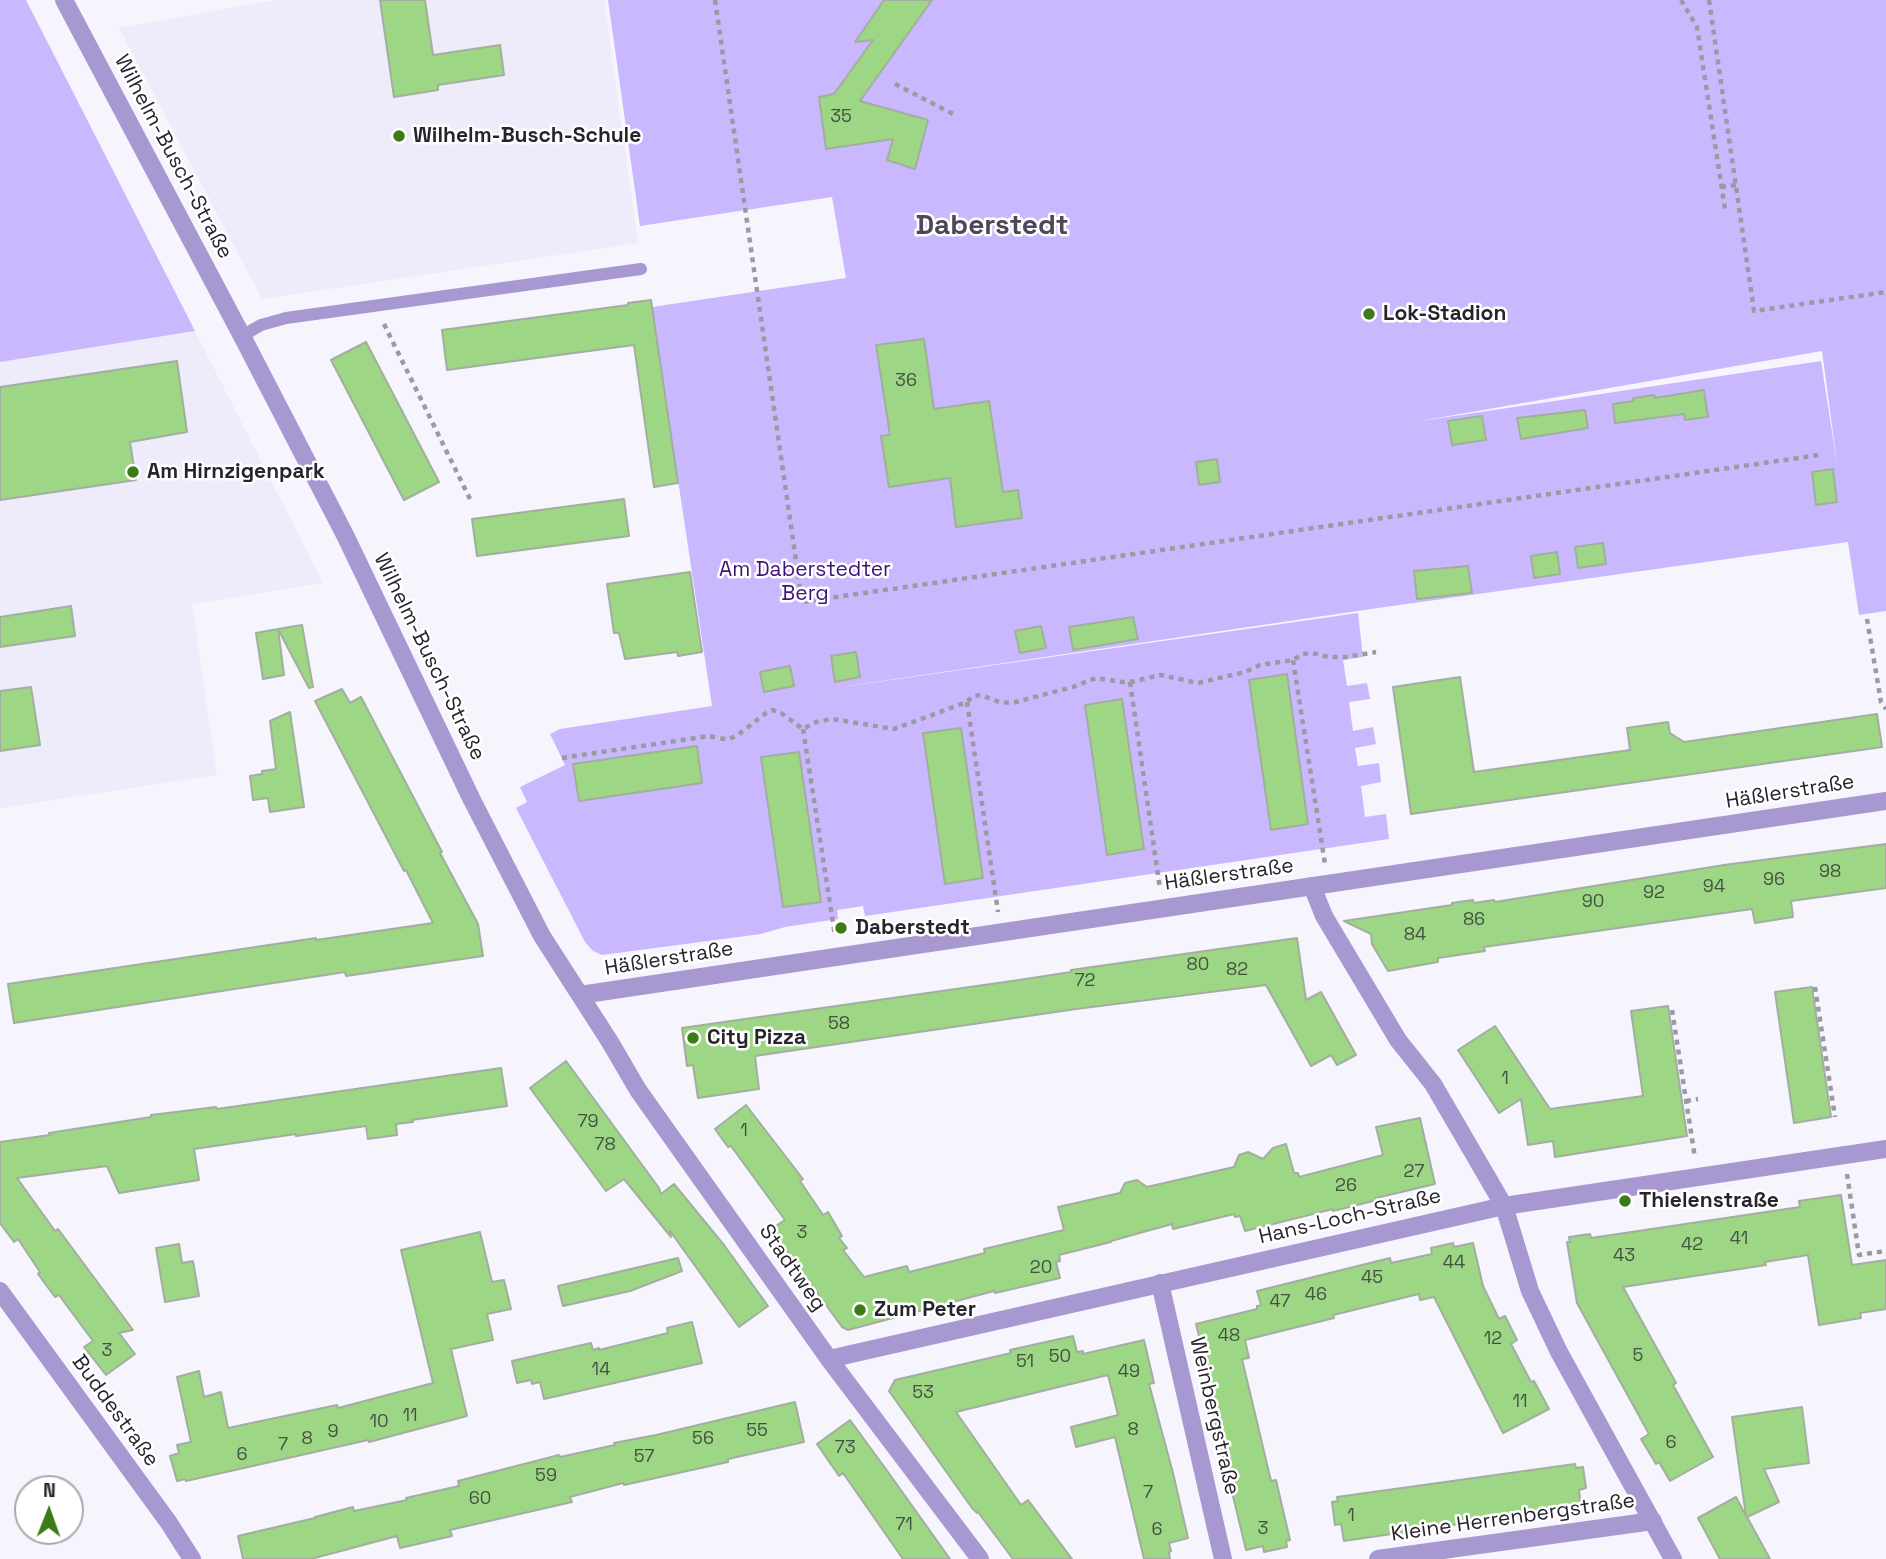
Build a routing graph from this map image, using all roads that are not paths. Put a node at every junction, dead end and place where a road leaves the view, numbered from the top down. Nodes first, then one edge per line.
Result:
1 (64, 0) edge
2 (641, 269) dead end
3 (242, 336) junction
4 (1886, 801) edge
5 (1320, 885) junction
6 (580, 995) junction
7 (1886, 1149) edge
8 (1504, 1206) junction
9 (1160, 1283) junction
10 (0, 1291) edge
11 (829, 1359) junction
12 (1653, 1521) junction
13 (192, 1559) edge
14 (980, 1559) edge
15 (1223, 1559) edge
16 (1378, 1559) edge
17 (1673, 1559) edge

1 - 3 street, Wilhelm-Busch-Straße
2 - 3 lane
3 - 6 street, Wilhelm-Busch-Straße
4 - 5 street, Häßlerstraße
5 - 6 street, Häßlerstraße
5 - 8 street
6 - 11 street, Stadtweg
7 - 8 street, Hans-Loch-Straße
8 - 9 street, Hans-Loch-Straße
8 - 12 street
9 - 11 street, Hans-Loch-Straße
9 - 15 street, Weinbergstraße
10 - 13 street, Buddestraße
11 - 14 street, Stadtweg
12 - 16 street, Kleine Herrenbergstraße
12 - 17 street

